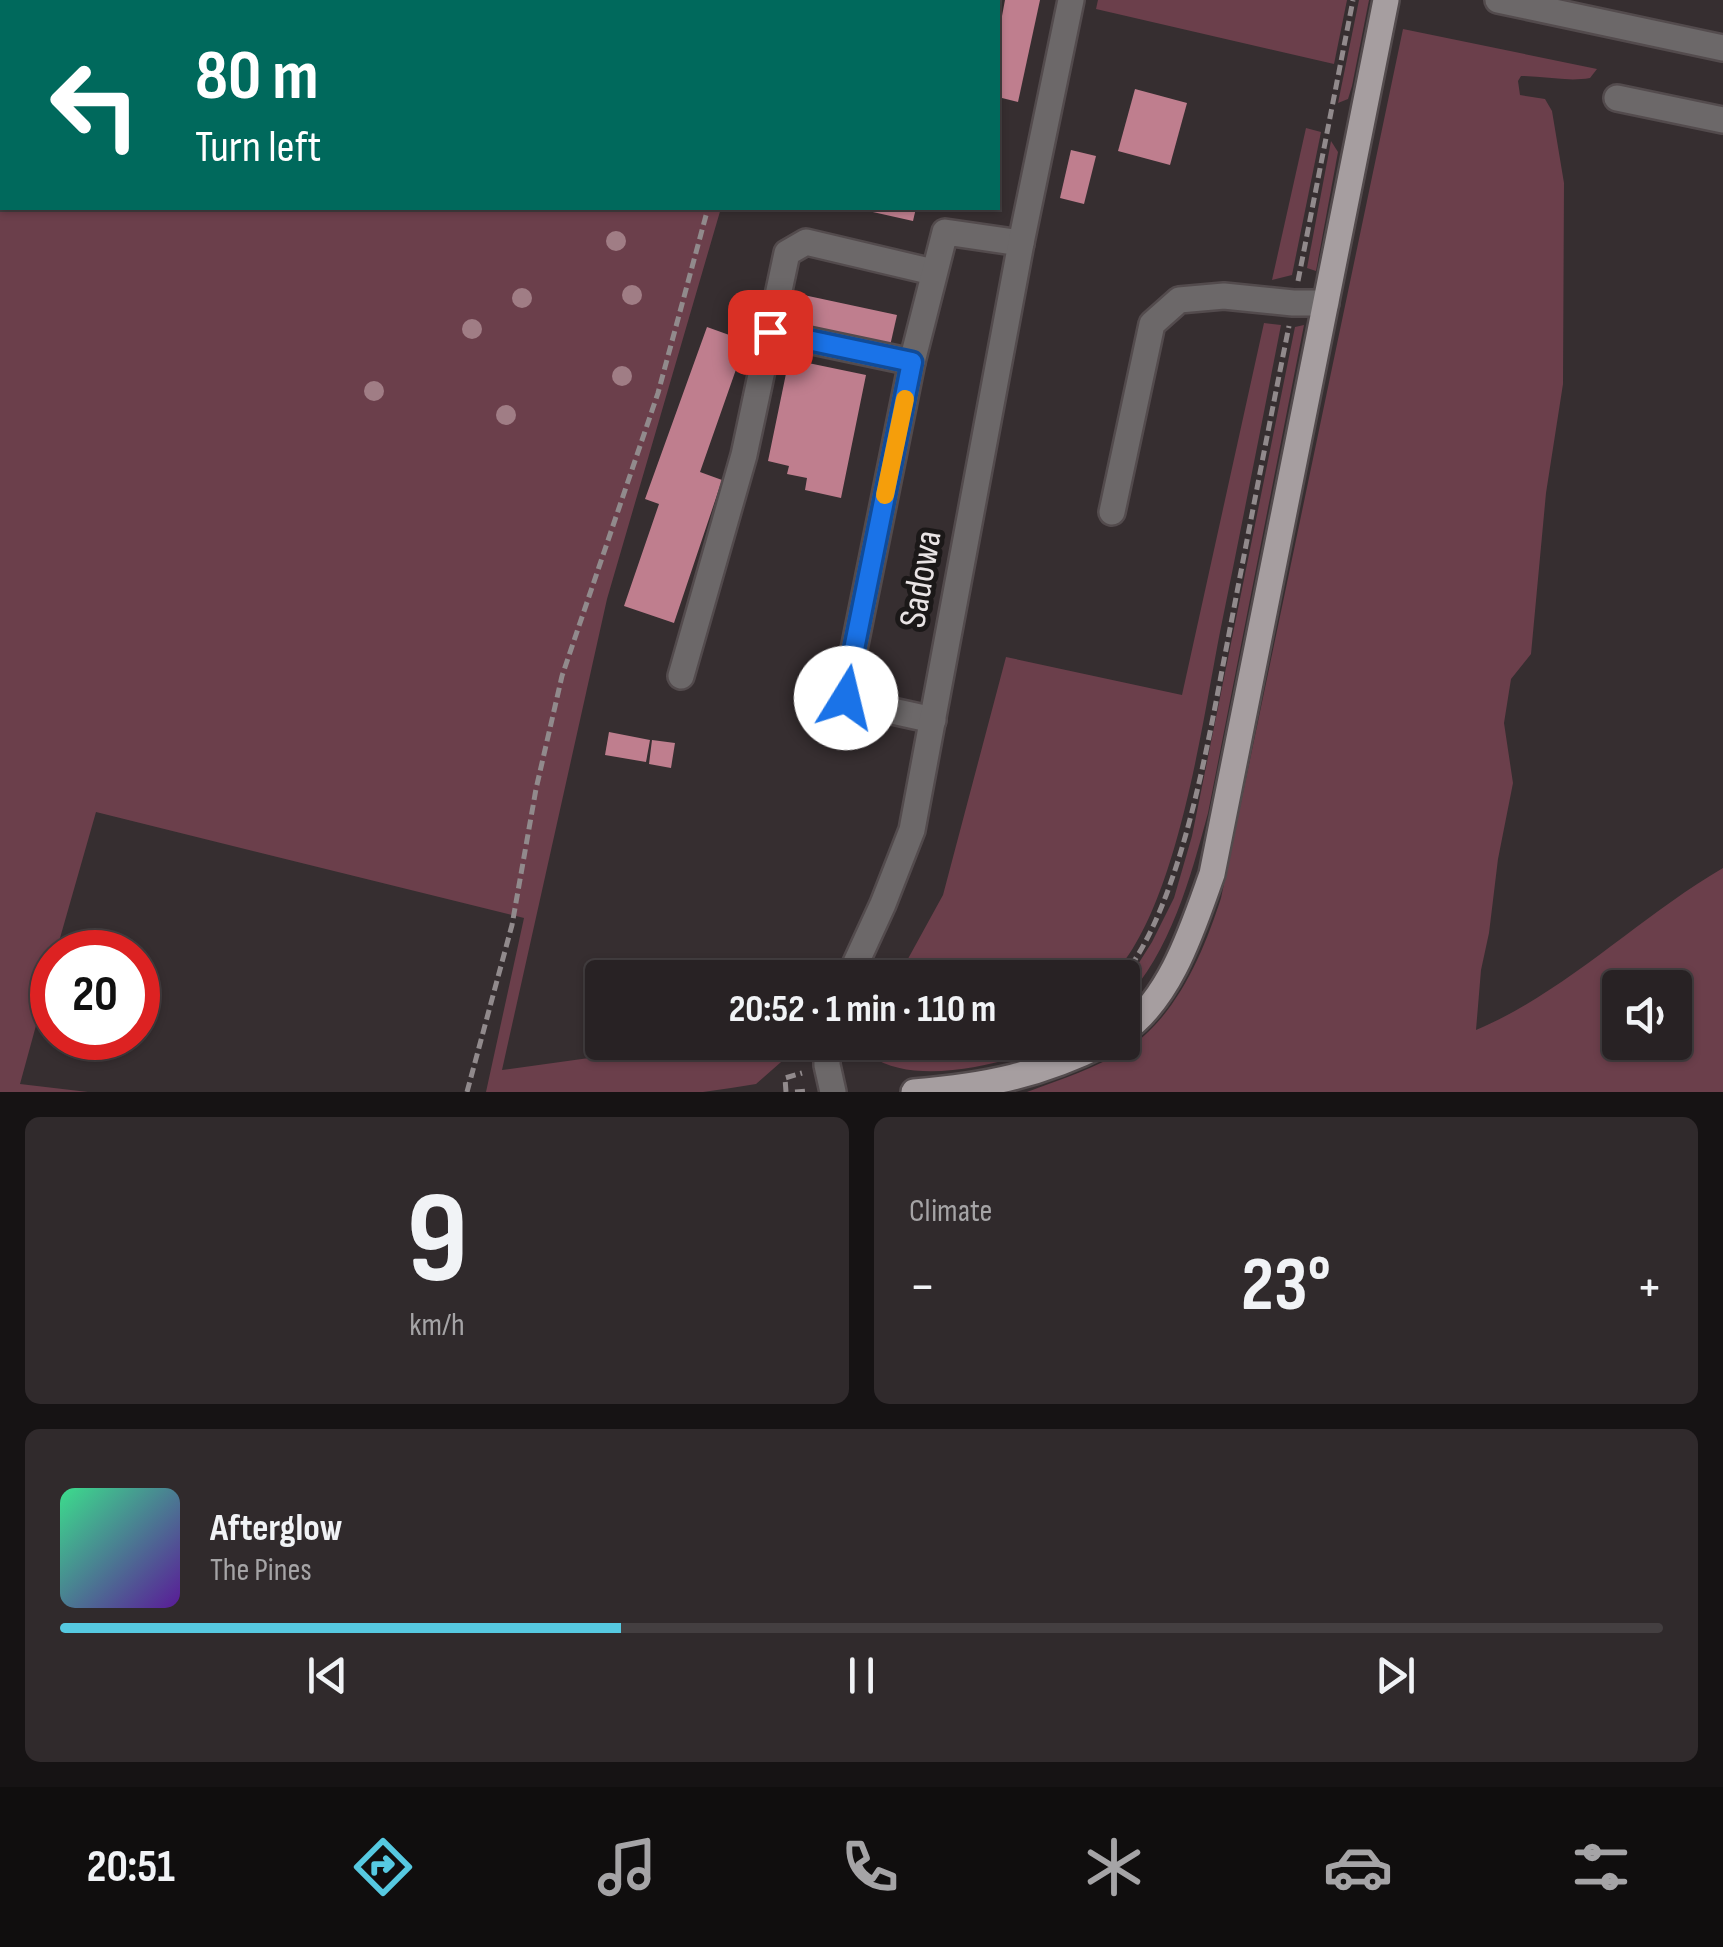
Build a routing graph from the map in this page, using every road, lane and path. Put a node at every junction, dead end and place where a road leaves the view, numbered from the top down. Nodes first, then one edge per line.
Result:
1 (1071, 0) edge
2 (1353, 0) edge
3 (1386, 0) edge
4 (1498, 0) edge
5 (1723, 48) edge
6 (1617, 98) dead end
7 (1723, 120) edge
8 (707, 210) edge
9 (1021, 243) junction
10 (934, 272) junction
11 (1293, 303) junction
12 (1326, 303) junction
13 (770, 332) junction
14 (912, 362) junction
15 (1112, 512) dead end
16 (680, 676) dead end
17 (932, 720) junction
18 (858, 960) edge
19 (1133, 960) edge
20 (1140, 1018) edge
21 (827, 1060) edge
22 (1070, 1060) edge
23 (785, 1078) dead end
24 (467, 1092) edge
25 (786, 1092) edge
26 (833, 1092) edge
27 (914, 1092) edge

1 - 9 lane, Sadowa
2 - 11 path
3 - 12 main road
4 - 5 lane
6 - 7 lane
8 - 24 path
9 - 10 lane
9 - 17 lane, Sadowa
10 - 13 lane
10 - 14 lane
11 - 12 lane
11 - 15 lane
11 - 19 path
12 - 20 main road
13 - 14 lane
13 - 16 lane
14 - 17 lane
17 - 18 lane, Sadowa
21 - 26 lane
22 - 27 main road
23 - 25 path

